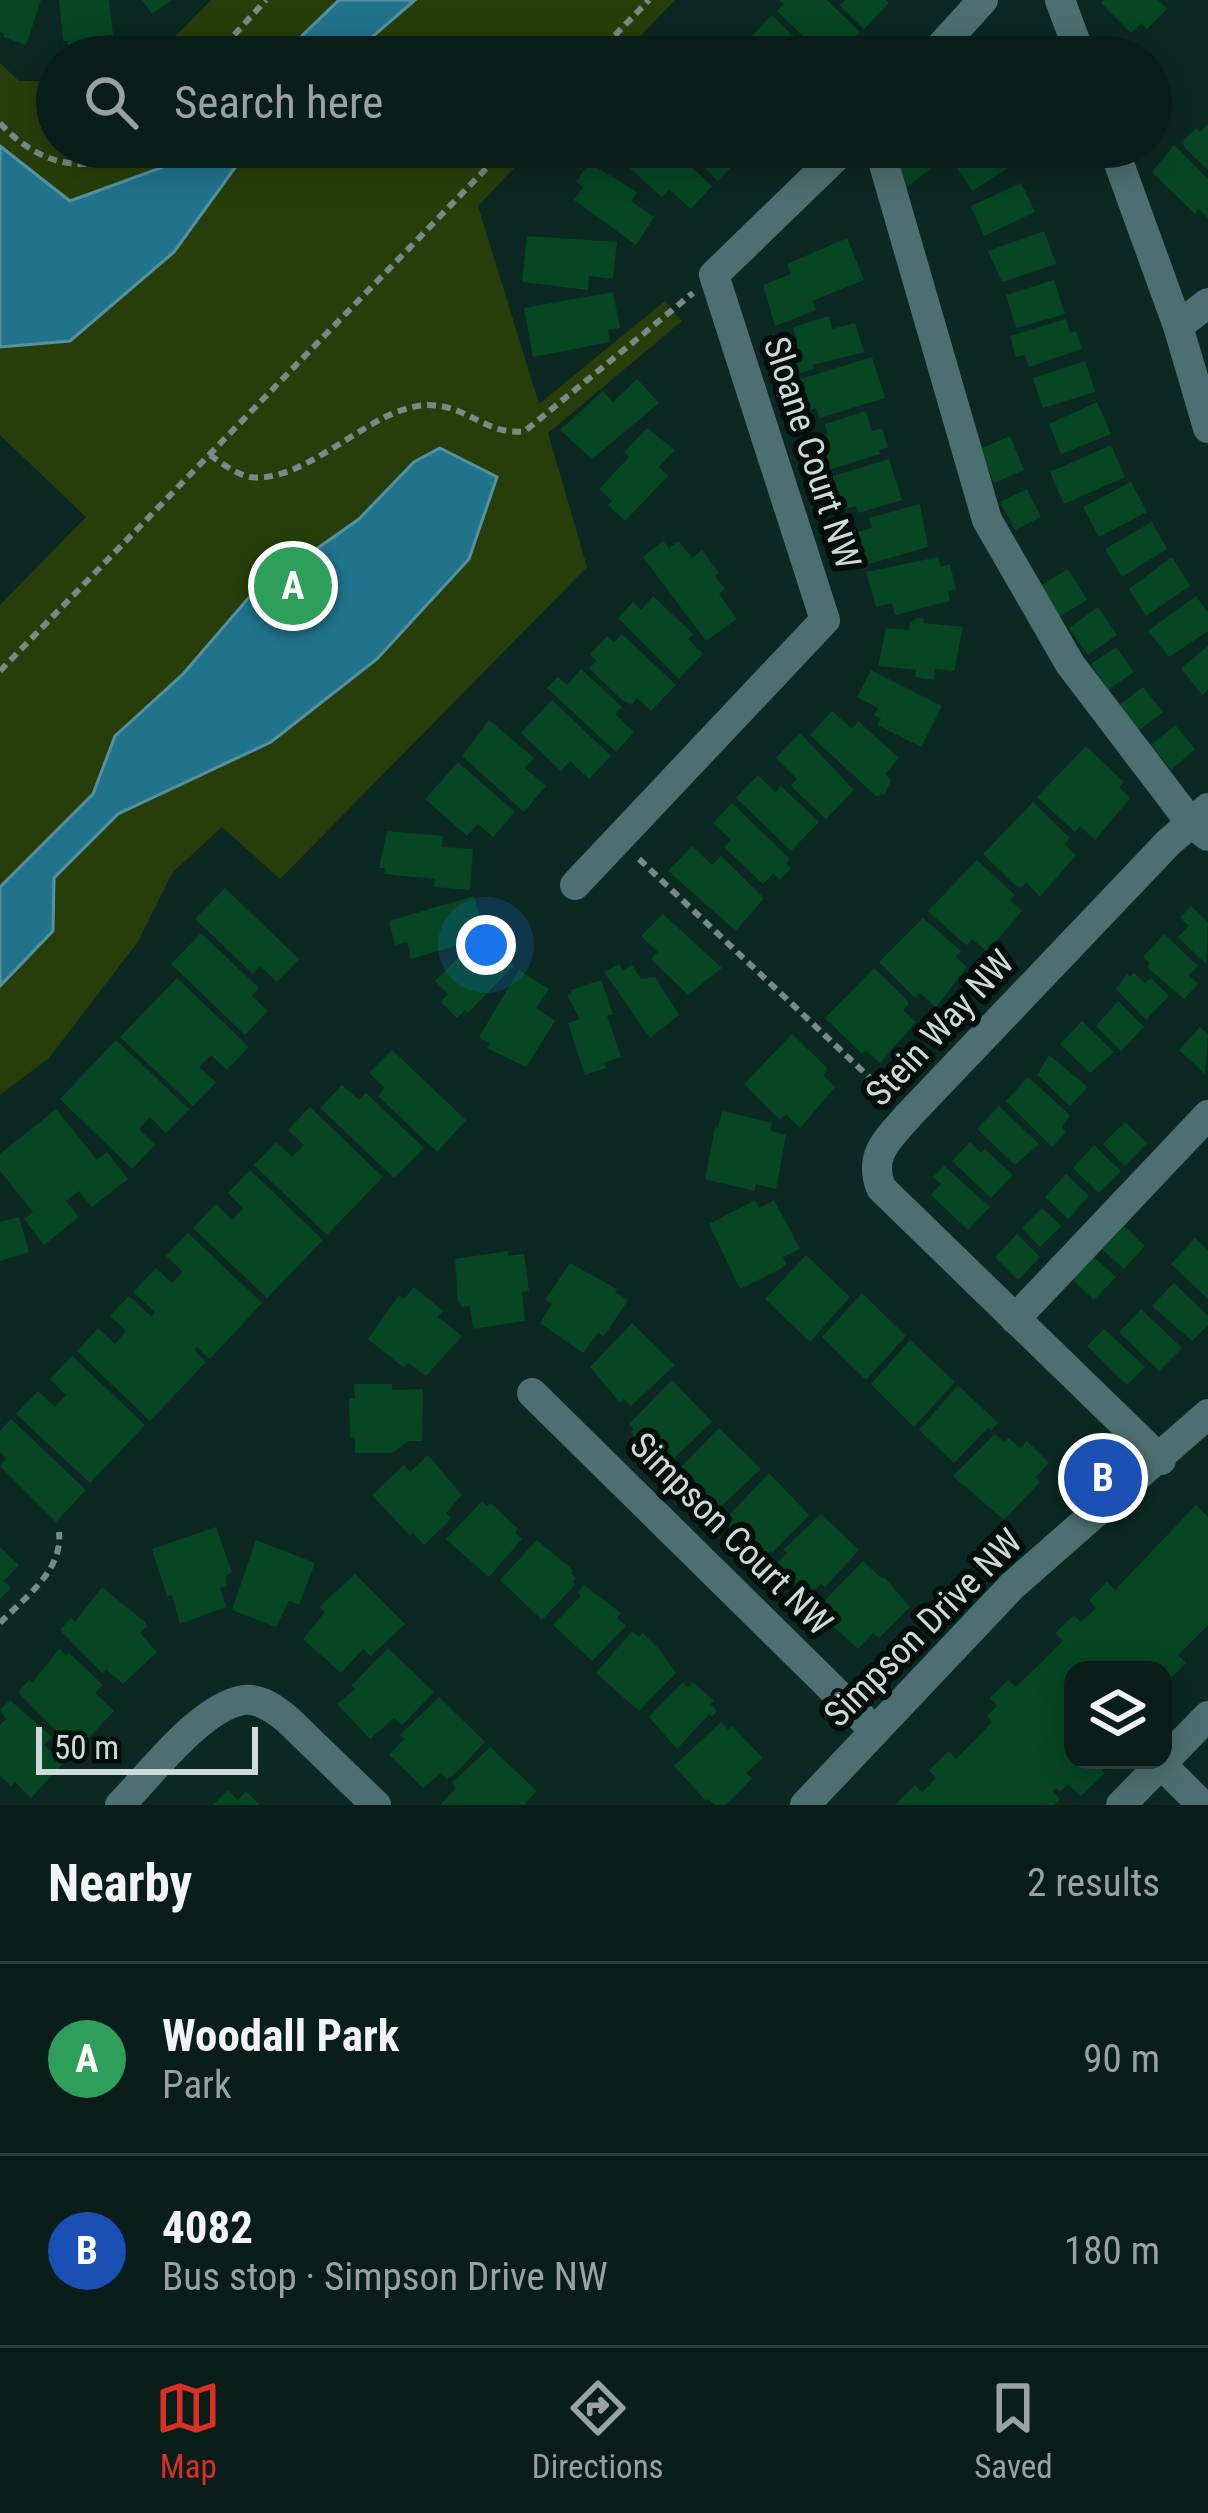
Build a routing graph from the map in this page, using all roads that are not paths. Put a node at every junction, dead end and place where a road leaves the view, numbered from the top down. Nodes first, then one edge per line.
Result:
1 (983, 0) edge
2 (1060, 0) edge
3 (950, 36) edge
4 (1073, 36) edge
5 (824, 168) edge
6 (885, 168) edge
7 (1121, 168) edge
8 (1208, 303) edge
9 (1178, 326) junction
10 (1208, 428) edge
11 (1203, 822) edge
12 (575, 885) dead end
13 (1208, 1115) edge
14 (1016, 1319) junction
15 (532, 1394) dead end
16 (1208, 1414) edge
17 (1160, 1460) junction
18 (1208, 1716) edge
19 (875, 1731) junction
20 (1172, 1753) edge
21 (1156, 1769) edge
22 (1166, 1769) edge
23 (120, 1805) edge
24 (376, 1805) edge
25 (805, 1805) edge
26 (1120, 1805) edge
27 (1202, 1805) edge

1 - 3 street
2 - 4 street
5 - 12 street, Sloane Court NW
6 - 11 street
7 - 9 street
8 - 9 street
9 - 10 street
11 - 14 street, Stein Way NW
13 - 14 street
14 - 17 street, Stein Way NW
15 - 19 street, Simpson Court NW
16 - 17 street, Simpson Drive NW
17 - 19 street, Simpson Drive NW
18 - 20 street
19 - 25 street, Simpson Drive NW
21 - 26 street
22 - 27 street
23 - 24 street

